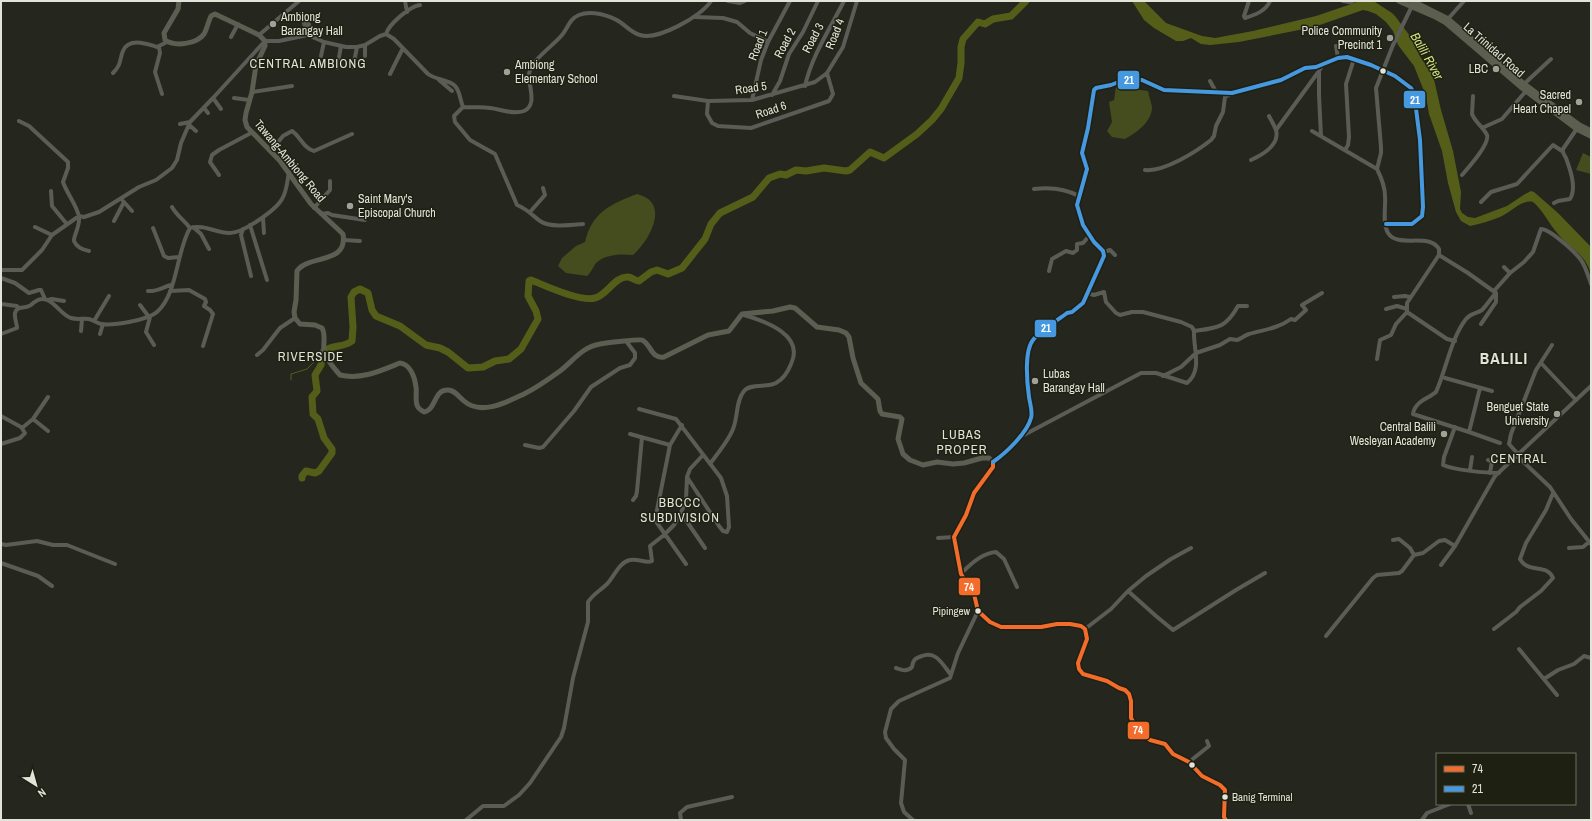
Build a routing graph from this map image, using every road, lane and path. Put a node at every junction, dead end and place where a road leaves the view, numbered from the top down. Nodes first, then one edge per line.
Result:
1 (179, 1) edge
2 (299, 1) edge
3 (405, 1) edge
4 (711, 1) edge
5 (728, 1) edge
6 (745, 1) edge
7 (790, 1) edge
8 (818, 1) edge
9 (844, 1) edge
10 (857, 1) edge
11 (1249, 1) edge
12 (1270, 1) edge
13 (1343, 1) edge
14 (1353, 1) edge
15 (1399, 1) edge
16 (1464, 1) edge
17 (1413, 3) edge
18 (420, 5) dead end
19 (407, 12) junction
20 (301, 14) dead end
21 (306, 16) dead end
22 (694, 16) junction
23 (1446, 21) junction
24 (238, 24) junction
25 (386, 34) junction
26 (259, 35) junction
27 (308, 35) junction
28 (231, 37) dead end
29 (313, 37) junction
30 (265, 41) junction
31 (167, 42) junction
32 (324, 42) junction
33 (768, 42) junction
34 (365, 45) junction
35 (159, 46) junction
36 (341, 46) junction
37 (1336, 46) dead end
38 (357, 47) junction
39 (402, 48) junction
40 (321, 56) dead end
41 (365, 56) dead end
42 (1338, 58) junction
43 (1354, 59) junction
44 (1551, 59) dead end
45 (1324, 64) junction
46 (353, 67) dead end
47 (337, 68) dead end
48 (1383, 70) junction
49 (1319, 71) junction
50 (113, 73) dead end
51 (827, 73) junction
52 (390, 74) dead end
53 (438, 80) junction
54 (1210, 81) dead end
55 (292, 86) dead end
56 (805, 86) junction
57 (1522, 86) junction
58 (452, 91) dead end
59 (1526, 91) junction
60 (252, 92) junction
61 (1215, 93) junction
62 (1232, 93) junction
63 (162, 94) dead end
64 (674, 96) dead end
65 (772, 96) junction
66 (1473, 96) dead end
67 (213, 98) junction
68 (234, 98) dead end
69 (249, 100) junction
70 (752, 100) junction
71 (708, 101) junction
72 (463, 107) junction
73 (204, 108) junction
74 (221, 109) dead end
75 (208, 113) dead end
76 (1269, 116) dead end
77 (18, 121) dead end
78 (189, 123) junction
79 (180, 124) dead end
80 (1578, 127) junction
81 (1482, 128) junction
82 (1276, 130) junction
83 (196, 131) dead end
84 (1312, 131) dead end
85 (1591, 131) edge
86 (252, 133) junction
87 (352, 134) dead end
88 (1321, 136) junction
89 (1591, 136) edge
90 (1345, 150) junction
91 (271, 151) junction
92 (1562, 151) junction
93 (1251, 160) dead end
94 (1377, 169) junction
95 (1145, 170) dead end
96 (288, 172) junction
97 (219, 175) dead end
98 (1462, 175) dead end
99 (330, 181) dead end
100 (543, 188) dead end
101 (1034, 189) dead end
102 (51, 191) dead end
103 (1079, 196) junction
104 (123, 200) junction
105 (1481, 202) dead end
106 (1554, 203) dead end
107 (172, 207) dead end
108 (314, 208) junction
109 (132, 211) dead end
110 (530, 212) junction
111 (321, 214) junction
112 (79, 216) junction
113 (262, 218) junction
114 (365, 220) dead end
115 (114, 221) dead end
116 (66, 223) junction
117 (583, 224) dead end
118 (1386, 224) junction
119 (250, 225) junction
120 (35, 227) dead end
121 (192, 227) junction
122 (153, 228) dead end
123 (245, 228) junction
124 (264, 233) dead end
125 (52, 235) junction
126 (1090, 235) junction
127 (344, 240) junction
128 (360, 242) dead end
129 (209, 248) dead end
130 (89, 252) dead end
131 (1104, 252) junction
132 (1115, 255) dead end
133 (1439, 255) junction
134 (178, 257) junction
135 (1504, 268) dead end
136 (1, 270) edge
137 (1049, 271) dead end
138 (1510, 273) junction
139 (251, 276) dead end
140 (1, 277) edge
141 (267, 280) dead end
142 (1591, 284) edge
143 (171, 285) junction
144 (148, 291) dead end
145 (170, 291) junction
146 (1495, 292) junction
147 (1087, 293) junction
148 (1322, 293) dead end
149 (109, 296) dead end
150 (1394, 297) dead end
151 (1410, 297) junction
152 (46, 299) junction
153 (64, 302) dead end
154 (1, 304) edge
155 (140, 305) dead end
156 (1247, 306) dead end
157 (18, 309) junction
158 (1386, 309) dead end
159 (1407, 310) junction
160 (742, 314) junction
161 (149, 317) junction
162 (294, 318) junction
163 (82, 319) junction
164 (94, 321) junction
165 (103, 324) junction
166 (1481, 324) dead end
167 (81, 331) dead end
168 (1194, 331) junction
169 (1, 334) edge
170 (100, 334) dead end
171 (626, 341) junction
172 (1455, 341) junction
173 (154, 345) dead end
174 (1552, 345) dead end
175 (203, 346) dead end
176 (1196, 352) junction
177 (257, 355) dead end
178 (1378, 359) dead end
179 (1541, 363) junction
180 (1163, 376) junction
181 (1445, 378) dead end
182 (1591, 386) edge
183 (1480, 388) junction
184 (1492, 392) dead end
185 (48, 397) dead end
186 (1576, 400) junction
187 (638, 409) dead end
188 (1, 416) edge
189 (33, 419) junction
190 (682, 425) junction
191 (1455, 427) junction
192 (22, 428) junction
193 (48, 431) dead end
194 (1469, 432) junction
195 (630, 434) dead end
196 (1021, 437) junction
197 (642, 438) junction
198 (1, 444) edge
199 (1500, 444) dead end
200 (525, 445) dead end
201 (670, 445) junction
202 (703, 455) junction
203 (1518, 455) junction
204 (1472, 456) dead end
205 (1488, 460) dead end
206 (994, 462) junction
207 (710, 464) junction
208 (1470, 470) junction
209 (1499, 472) junction
210 (1490, 473) junction
211 (687, 477) junction
212 (1553, 492) junction
213 (633, 500) dead end
214 (680, 513) junction
215 (664, 535) junction
216 (954, 537) junction
217 (938, 538) dead end
218 (1394, 540) dead end
219 (1590, 543) edge
220 (1, 544) edge
221 (1455, 546) junction
222 (705, 548) dead end
223 (1191, 548) dead end
224 (1569, 548) dead end
225 (1414, 555) junction
226 (1, 563) edge
227 (115, 564) dead end
228 (686, 564) dead end
229 (1441, 566) dead end
230 (1265, 573) dead end
231 (961, 574) junction
232 (52, 586) dead end
233 (1017, 587) dead end
234 (1128, 591) junction
235 (978, 611) junction
236 (1085, 629) junction
237 (1494, 629) dead end
238 (1326, 636) dead end
239 (1519, 649) dead end
240 (1591, 658) edge
241 (896, 668) dead end
242 (951, 675) junction
243 (1544, 679) junction
244 (1557, 695) dead end
245 (1207, 741) dead end
246 (1189, 762) junction
247 (732, 797) dead end
248 (1447, 805) edge
249 (1468, 805) edge
250 (1470, 813) dead end
251 (466, 820) edge
252 (681, 820) edge
253 (913, 820) edge
254 (1226, 820) edge
255 (1422, 820) edge

1 - 31 main road
2 - 26 street
3 - 19 street
4 - 22 street
5 - 6 street
7 - 33 street, Road 1
8 - 65 street, Road 2
9 - 56 street, Road 3
10 - 51 street, Road 4
11 - 12 street
13 - 14 street
15 - 17 highway, La Trinidad Road
16 - 23 street
17 - 23 highway, La Trinidad Road
17 - 48 street
18 - 19 street
19 - 25 street
20 - 27 street
21 - 29 street
22 - 33 street
22 - 72 street
23 - 57 highway, La Trinidad Road
24 - 26 main road
24 - 28 street
24 - 31 main road
25 - 34 street
25 - 39 street
26 - 30 main road
27 - 29 street
27 - 30 street
29 - 32 street
30 - 60 main road, Tawang-Ambiong Road
30 - 67 street
31 - 35 street
32 - 36 street
32 - 40 street
33 - 70 street, Road 1
34 - 38 street
34 - 41 street
35 - 50 street
35 - 63 street
36 - 38 street
36 - 47 street
37 - 42 street
38 - 46 street
39 - 52 street
39 - 53 street
42 - 43 street
42 - 45 street
43 - 48 street
43 - 90 street
44 - 57 street
45 - 49 street
45 - 62 street
48 - 94 street
48 - 118 street
49 - 82 street
49 - 88 street
51 - 56 street, Road 5
51 - 71 street, Road 6
53 - 58 street
53 - 72 street
54 - 61 street
55 - 60 street
56 - 65 street, Road 5
57 - 59 highway, La Trinidad Road
57 - 80 highway, La Trinidad Road
59 - 80 highway, La Trinidad Road
59 - 81 street
60 - 69 main road, Tawang-Ambiong Road
61 - 62 street
61 - 103 street
62 - 95 street
64 - 71 street, Road 5
65 - 70 street, Road 5
66 - 81 street
67 - 73 street
67 - 74 street
68 - 69 street
69 - 86 main road, Tawang-Ambiong Road
70 - 71 street, Road 5
72 - 110 street
73 - 75 street
73 - 78 street
76 - 82 street
77 - 112 street
78 - 79 street
78 - 83 street
78 - 104 street
80 - 85 highway, La Trinidad Road
80 - 89 highway, La Trinidad Road
80 - 92 street
81 - 98 street
82 - 93 street
84 - 88 street
86 - 91 main road, Tawang-Ambiong Road
86 - 97 street
87 - 91 street
88 - 90 street
90 - 94 street
91 - 96 main road, Tawang-Ambiong Road
92 - 105 street
92 - 106 street
94 - 118 street
96 - 108 main road, Tawang-Ambiong Road
96 - 113 street
99 - 108 street
100 - 110 street
101 - 103 street
102 - 116 street
103 - 126 street
104 - 109 street
104 - 112 street
104 - 115 street
107 - 121 street
108 - 111 main road, Tawang-Ambiong Road
110 - 117 street
111 - 114 street
111 - 127 main road, Tawang-Ambiong Road
112 - 116 street
112 - 130 street
113 - 119 street
113 - 124 street
116 - 125 street
118 - 133 street
119 - 123 street
119 - 141 street
120 - 125 street
121 - 123 street
121 - 129 street
121 - 134 street
122 - 134 street
123 - 139 street
125 - 136 street
126 - 131 street
126 - 137 street
127 - 128 street
127 - 162 main road
131 - 132 street
131 - 147 street
133 - 146 street
133 - 151 street
134 - 143 street
135 - 138 street
138 - 142 street
138 - 146 street
140 - 152 street
143 - 144 street
143 - 145 street
145 - 161 street
145 - 175 street
146 - 166 street
146 - 172 street
147 - 168 street
147 - 196 street
148 - 176 street
149 - 164 street
150 - 151 street
151 - 159 street
152 - 153 street
152 - 157 street
152 - 163 street
154 - 157 street
155 - 161 street
156 - 168 street
157 - 169 street
158 - 159 street
159 - 172 street
159 - 178 street
160 - 171 main road
160 - 206 main road
160 - 207 street
161 - 165 street
161 - 173 street
162 - 171 main road
162 - 177 street
163 - 164 street
163 - 167 street
164 - 165 street
165 - 170 street
168 - 176 street
171 - 200 street
172 - 191 street
174 - 179 street
176 - 180 street
176 - 180 street
179 - 186 street
179 - 203 street
180 - 196 street
181 - 183 street
182 - 186 street
183 - 184 street
183 - 194 street
185 - 189 street
186 - 203 street
187 - 190 street
188 - 192 street
189 - 192 street
189 - 193 street
190 - 201 street
190 - 202 street
191 - 194 street
191 - 208 street
192 - 198 street
194 - 199 street
195 - 197 street
196 - 206 street
197 - 201 street
197 - 213 street
201 - 215 street
202 - 207 street
202 - 211 street
203 - 209 street
203 - 212 street
204 - 208 street
205 - 210 street
206 - 216 main road
207 - 211 street
208 - 210 street
209 - 210 street
209 - 221 street
211 - 214 street
212 - 219 street
212 - 237 street
214 - 215 street
214 - 222 street
215 - 228 street
215 - 251 street
216 - 217 street
216 - 231 main road
218 - 225 street
219 - 224 street
220 - 227 street
221 - 225 street
221 - 229 street
223 - 234 street
225 - 238 street
226 - 232 street
230 - 234 street
231 - 233 street
231 - 235 main road
234 - 236 street
235 - 236 main road
235 - 242 street
236 - 246 main road
239 - 243 street
240 - 243 street
241 - 242 street
242 - 253 street
243 - 244 street
245 - 246 street
246 - 254 main road
247 - 252 street
248 - 255 street
249 - 250 street

